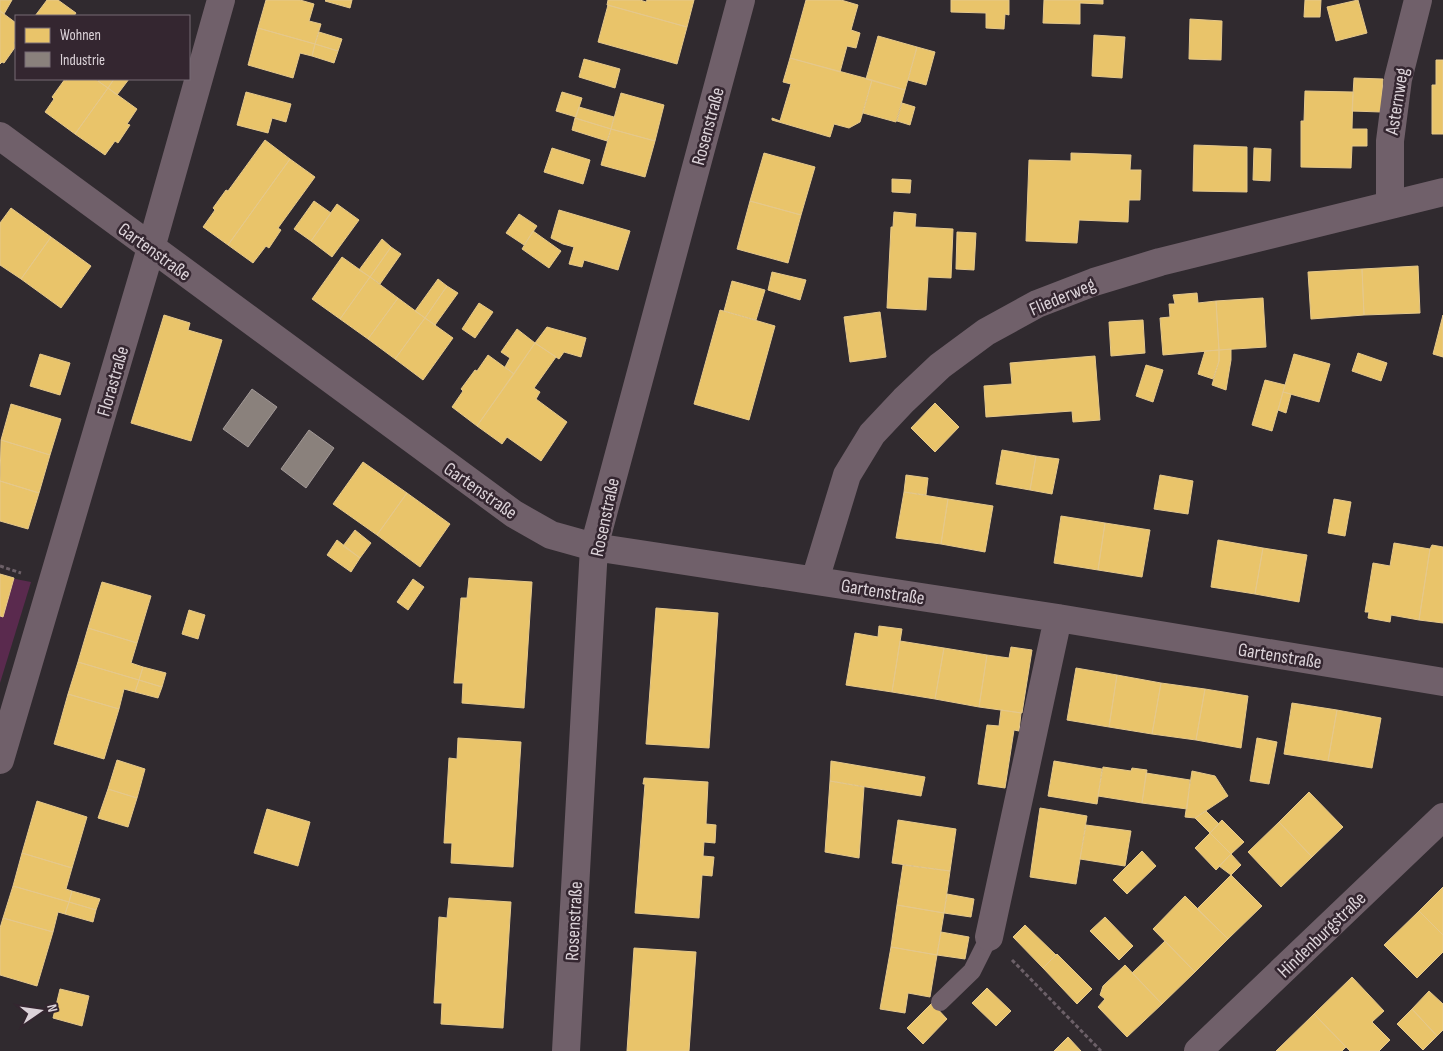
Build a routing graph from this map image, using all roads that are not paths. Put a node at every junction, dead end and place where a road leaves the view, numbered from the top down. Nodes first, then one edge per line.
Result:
1 (221, 0) edge
2 (741, 0) edge
3 (1418, 0) edge
4 (0, 136) edge
5 (1443, 192) edge
6 (1390, 204) junction
7 (151, 248) junction
8 (594, 547) junction
9 (815, 580) junction
10 (1058, 618) junction
11 (1443, 682) edge
12 (0, 760) edge
13 (1443, 817) edge
14 (989, 937) joint
15 (940, 1002) dead end
16 (566, 1051) edge
17 (1198, 1051) edge

1 - 7 street, Florastraße
2 - 8 street, Rosenstraße
3 - 6 street, Asternweg
4 - 7 street, Gartenstraße
5 - 6 street, Fliederweg
6 - 9 street, Fliederweg
7 - 8 street, Gartenstraße
7 - 12 street, Florastraße
8 - 9 street, Gartenstraße
8 - 16 street, Rosenstraße
9 - 10 street, Gartenstraße
10 - 11 street, Gartenstraße
10 - 14 street
13 - 17 street, Hindenburgstraße
14 - 15 lane

